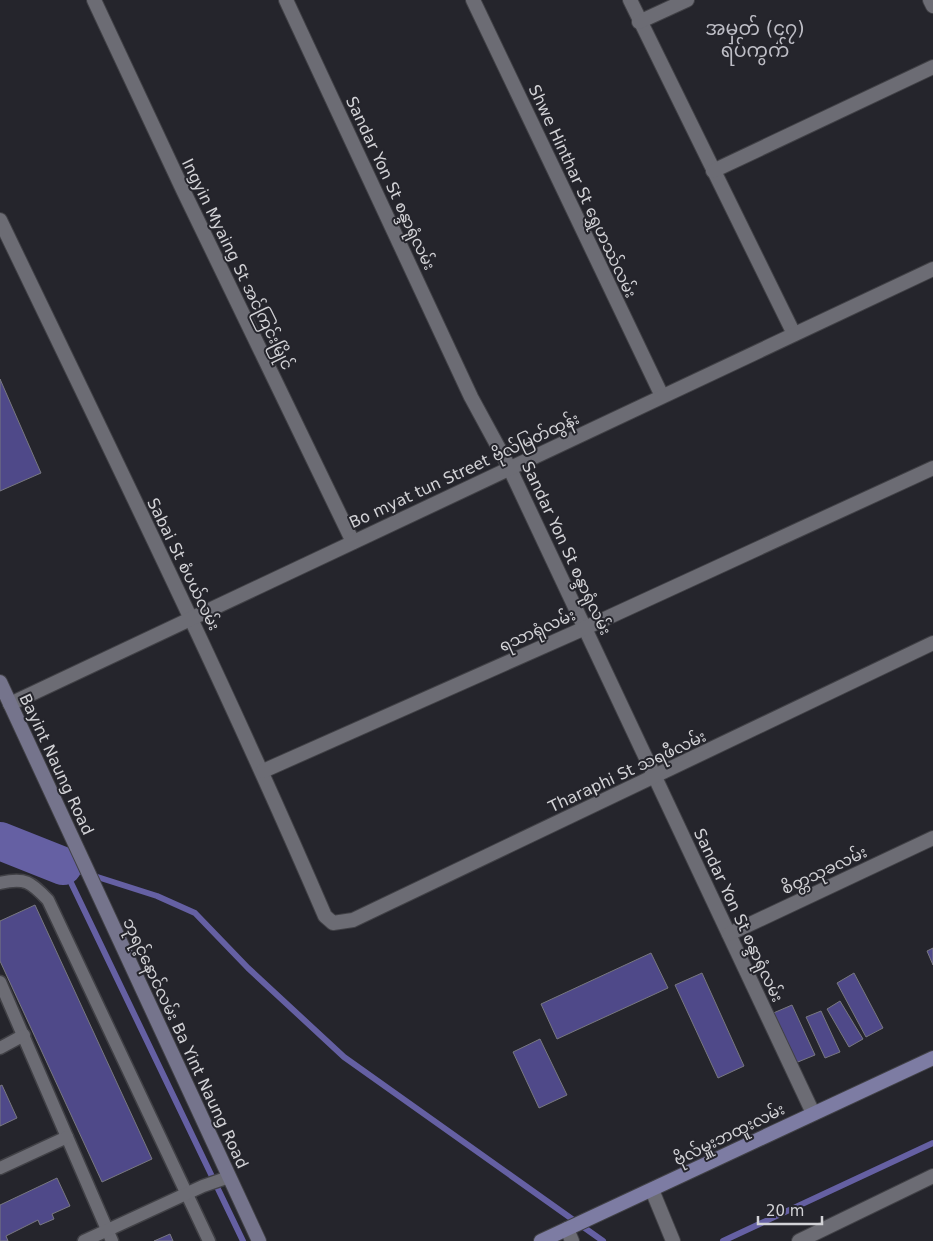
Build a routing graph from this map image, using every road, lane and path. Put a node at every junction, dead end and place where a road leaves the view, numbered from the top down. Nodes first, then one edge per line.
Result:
1 (94, 0) edge
2 (286, 0) edge
3 (473, 0) edge
4 (630, 0) edge
5 (687, 0) edge
6 (930, 0) edge
7 (933, 6) edge
8 (639, 22) junction
9 (933, 67) edge
10 (713, 171) junction
11 (0, 220) edge
12 (933, 269) edge
13 (794, 334) junction
14 (662, 396) junction
15 (510, 467) junction
16 (933, 468) edge
17 (354, 542) junction
18 (191, 618) junction
19 (585, 628) junction
20 (933, 643) edge
21 (0, 682) edge
22 (10, 704) junction
23 (263, 772) junction
24 (655, 777) junction
25 (933, 838) edge
26 (82, 860) joint
27 (0, 883) edge
28 (334, 923) joint
29 (729, 934) junction
30 (0, 982) edge
31 (24, 1035) junction
32 (0, 1048) edge
33 (933, 1058) edge
34 (813, 1112) junction
35 (67, 1137) junction
36 (0, 1168) edge
37 (933, 1176) edge
38 (225, 1178) junction
39 (652, 1190) junction
40 (188, 1194) junction
41 (570, 1235) edge
42 (109, 1236) edge
43 (84, 1241) edge
44 (209, 1241) edge
45 (259, 1241) edge
46 (541, 1241) edge
47 (674, 1241) edge
48 (799, 1241) edge

1 - 17 street, Ingyin Myaing St အင်ကြင်းမြိုင်
2 - 15 street, Sandar Yon St စန္ဒာရုံလမ်း
3 - 14 street, Shwe Hinthar St ရွှေဟဿ်လမ်း
4 - 8 street
5 - 8 street
6 - 7 street
8 - 10 street
9 - 10 street
10 - 13 street
11 - 18 street, Sabai St စံပယ်လမ်း
12 - 13 street, Bo myat tun Street ဗိုလ်မြတ်ထွန်း
13 - 14 street, Bo myat tun Street ဗိုလ်မြတ်ထွန်း
14 - 15 street, Bo myat tun Street ဗိုလ်မြတ်ထွန်း
15 - 17 street, Bo myat tun Street ဗိုလ်မြတ်ထွန်း
15 - 19 street, Sandar Yon St စန္ဒာရုံလမ်း
16 - 19 street, ရသာရုံလမ်း
17 - 18 street, Bo myat tun Street ဗိုလ်မြတ်ထွန်း
18 - 22 street, Bo myat tun Street ဗိုလ်မြတ်ထွန်း
18 - 23 street, Sabai St စံပယ်လမ်း
19 - 23 street, ရသာရုံလမ်း
19 - 24 street, Sandar Yon St စန္ဒာရုံလမ်း
20 - 24 street, Tharaphi St သရဖီလမ်း
21 - 22 main road, Bayint Naung Road
22 - 26 main road, Bayint Naung Road
23 - 28 street, Sabai St စံပယ်လမ်း
24 - 28 street, Tharaphi St သရဖီလမ်း
24 - 29 street, Sandar Yon St စန္ဒာရုံလမ်း
25 - 29 street, စိတ္တသုခလမ်း
26 - 38 main road, ဘုရင့်နောင်လမ်း Ba Yint Naung Road
27 - 40 lane
29 - 34 street, Sandar Yon St စန္ဒာရုံလမ်း
30 - 31 lane
31 - 32 lane
31 - 35 lane
33 - 34 main road, ဗိုလ်မှူးဘထူးလမ်း
34 - 39 main road, ဗိုလ်မှူးဘထူးလမ်း
35 - 36 lane
35 - 42 lane
37 - 48 street
38 - 40 lane
38 - 45 main road, ဘုရင့်နောင်လမ်း Ba Yint Naung Road
39 - 41 main road, ဗိုလ်မှူးဘထူးလမ်း
39 - 47 street
40 - 42 lane
40 - 44 lane
41 - 46 main road, ဗိုလ်မှူးဘထူးလမ်း
42 - 43 lane

